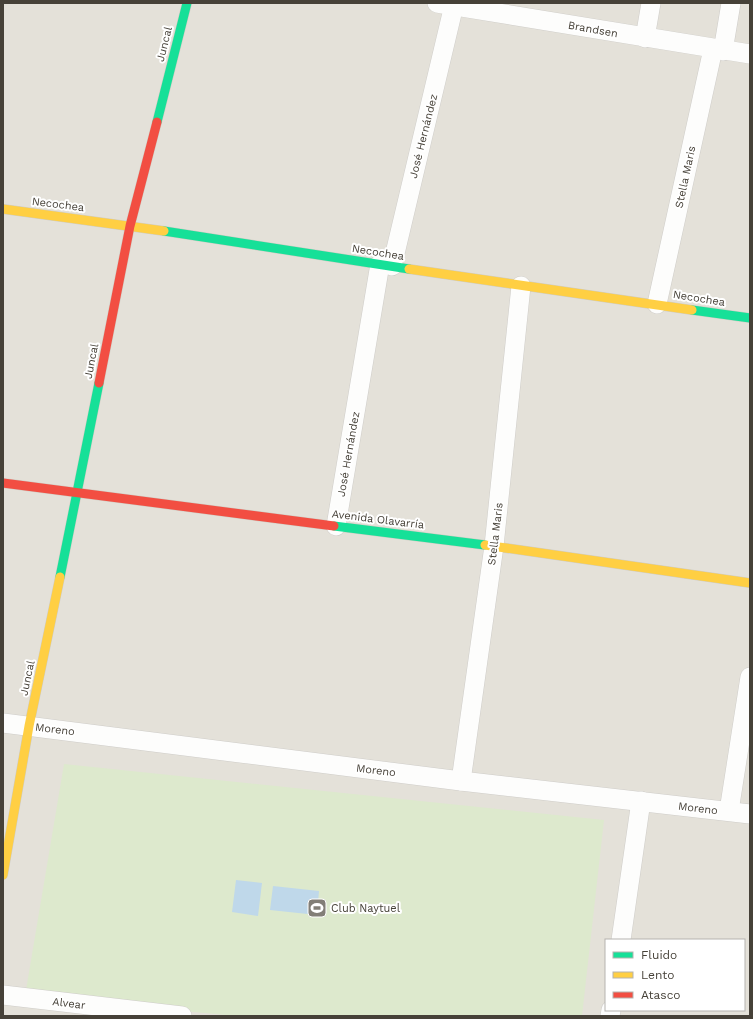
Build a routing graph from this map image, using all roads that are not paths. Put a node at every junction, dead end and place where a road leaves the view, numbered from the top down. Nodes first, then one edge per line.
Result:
1 (187, 3) edge
2 (651, 3) edge
3 (731, 3) edge
4 (446, 4) edge
5 (505, 8) edge
6 (645, 38) junction
7 (718, 50) junction
8 (750, 54) edge
9 (3, 209) edge
10 (130, 226) junction
11 (386, 265) junction
12 (521, 286) junction
13 (657, 304) junction
14 (750, 318) edge
15 (3, 483) edge
16 (78, 493) junction
17 (336, 526) junction
18 (494, 546) junction
19 (750, 583) edge
20 (750, 677) edge
21 (3, 722) edge
22 (29, 726) junction
23 (462, 781) junction
24 (641, 801) junction
25 (729, 811) junction
26 (750, 814) edge
27 (3, 875) edge
28 (621, 939) edge
29 (3, 995) edge
30 (182, 1016) edge

1 - 10 street, Juncal
2 - 6 street
3 - 7 street, Stella Maris
4 - 5 street, Brandsen
4 - 11 street, José Hernández
5 - 6 street, Brandsen
6 - 7 street, Brandsen
7 - 8 street, Brandsen
7 - 13 street, Stella Maris
9 - 10 street, Necochea
10 - 11 street, Necochea
10 - 16 street, Juncal
11 - 12 street, Necochea
11 - 17 street, José Hernández
12 - 13 street, Necochea
12 - 18 street, Stella Maris
13 - 14 street, Necochea
15 - 16 street, Avenida Olavarría
16 - 17 street, Avenida Olavarría
16 - 22 street, Juncal
17 - 18 street, Avenida Olavarría
18 - 19 street, Avenida Olavarría
18 - 23 street, Stella Maris
20 - 25 street
21 - 22 street, Moreno
22 - 23 street, Moreno
22 - 27 street, Juncal
23 - 24 street, Moreno
24 - 25 street, Moreno
24 - 28 street
25 - 26 street, Moreno
29 - 30 street, Alvear

